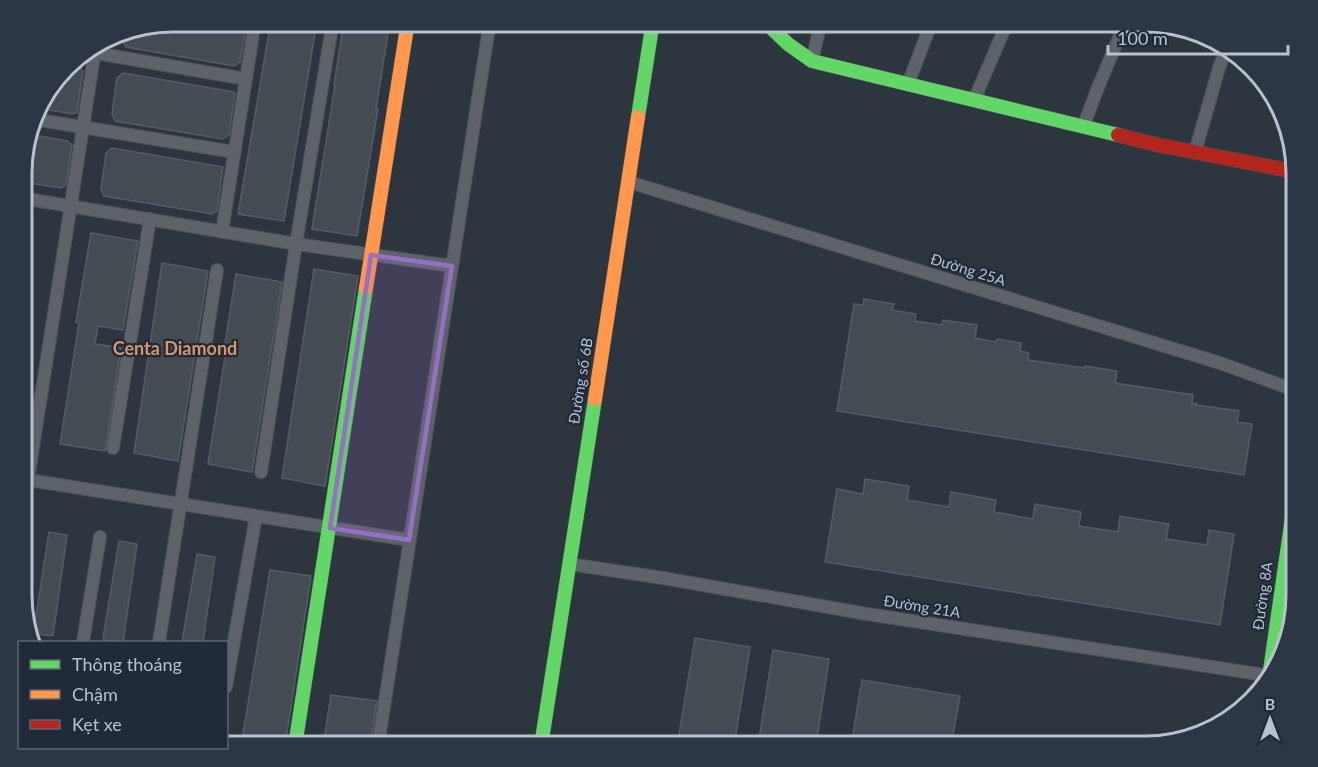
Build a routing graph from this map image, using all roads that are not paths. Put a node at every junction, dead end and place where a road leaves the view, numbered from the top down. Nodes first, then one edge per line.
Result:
1 (253, 32) edge
2 (331, 32) edge
3 (406, 32) edge
4 (488, 32) edge
5 (651, 32) edge
6 (775, 32) edge
7 (819, 32) edge
8 (928, 32) edge
9 (1003, 32) edge
10 (1122, 32) edge
11 (101, 51) edge
12 (1224, 56) edge
13 (90, 59) edge
14 (812, 61) junction
15 (246, 79) junction
16 (908, 84) junction
17 (974, 100) junction
18 (41, 120) edge
19 (83, 127) junction
20 (1083, 127) junction
21 (234, 152) junction
22 (1195, 152) junction
23 (1286, 170) edge
24 (629, 182) junction
25 (32, 200) edge
26 (71, 206) junction
27 (150, 219) junction
28 (222, 232) junction
29 (296, 244) junction
30 (371, 255) junction
31 (452, 266) junction
32 (217, 270) dead end
33 (1286, 387) edge
34 (32, 437) edge
35 (113, 448) dead end
36 (261, 471) dead end
37 (32, 480) edge
38 (180, 504) junction
39 (256, 516) junction
40 (330, 528) junction
41 (100, 537) dead end
42 (409, 540) junction
43 (1286, 556) edge
44 (569, 564) junction
45 (83, 641) edge
46 (159, 641) edge
47 (1273, 656) edge
48 (1261, 675) edge
49 (228, 676) edge
50 (297, 736) edge
51 (380, 736) edge
52 (543, 736) edge

1 - 15 street
2 - 29 street
3 - 30 street
4 - 31 street
5 - 24 street, Đường số 6B
6 - 14 street
7 - 14 street
8 - 16 street
9 - 17 street
10 - 20 street
11 - 15 street
12 - 22 street
13 - 19 street
14 - 16 street
15 - 21 street
16 - 17 street
17 - 20 street
18 - 19 street
19 - 21 street
19 - 26 street
20 - 22 street
21 - 28 street
22 - 23 street
24 - 33 street, Đường 25A
24 - 44 street, Đường số 6B
25 - 26 street
26 - 27 street
26 - 34 street
27 - 28 street
27 - 35 street
28 - 29 street
29 - 30 street
29 - 36 street
30 - 31 street
30 - 40 street
31 - 42 street
32 - 38 street
37 - 38 street
38 - 39 street
38 - 46 street
39 - 40 street
39 - 49 street
40 - 42 street
40 - 50 street
41 - 45 street
42 - 51 street
43 - 47 street, Đường 8A
44 - 48 street, Đường 21A
44 - 52 street, Đường số 6B

